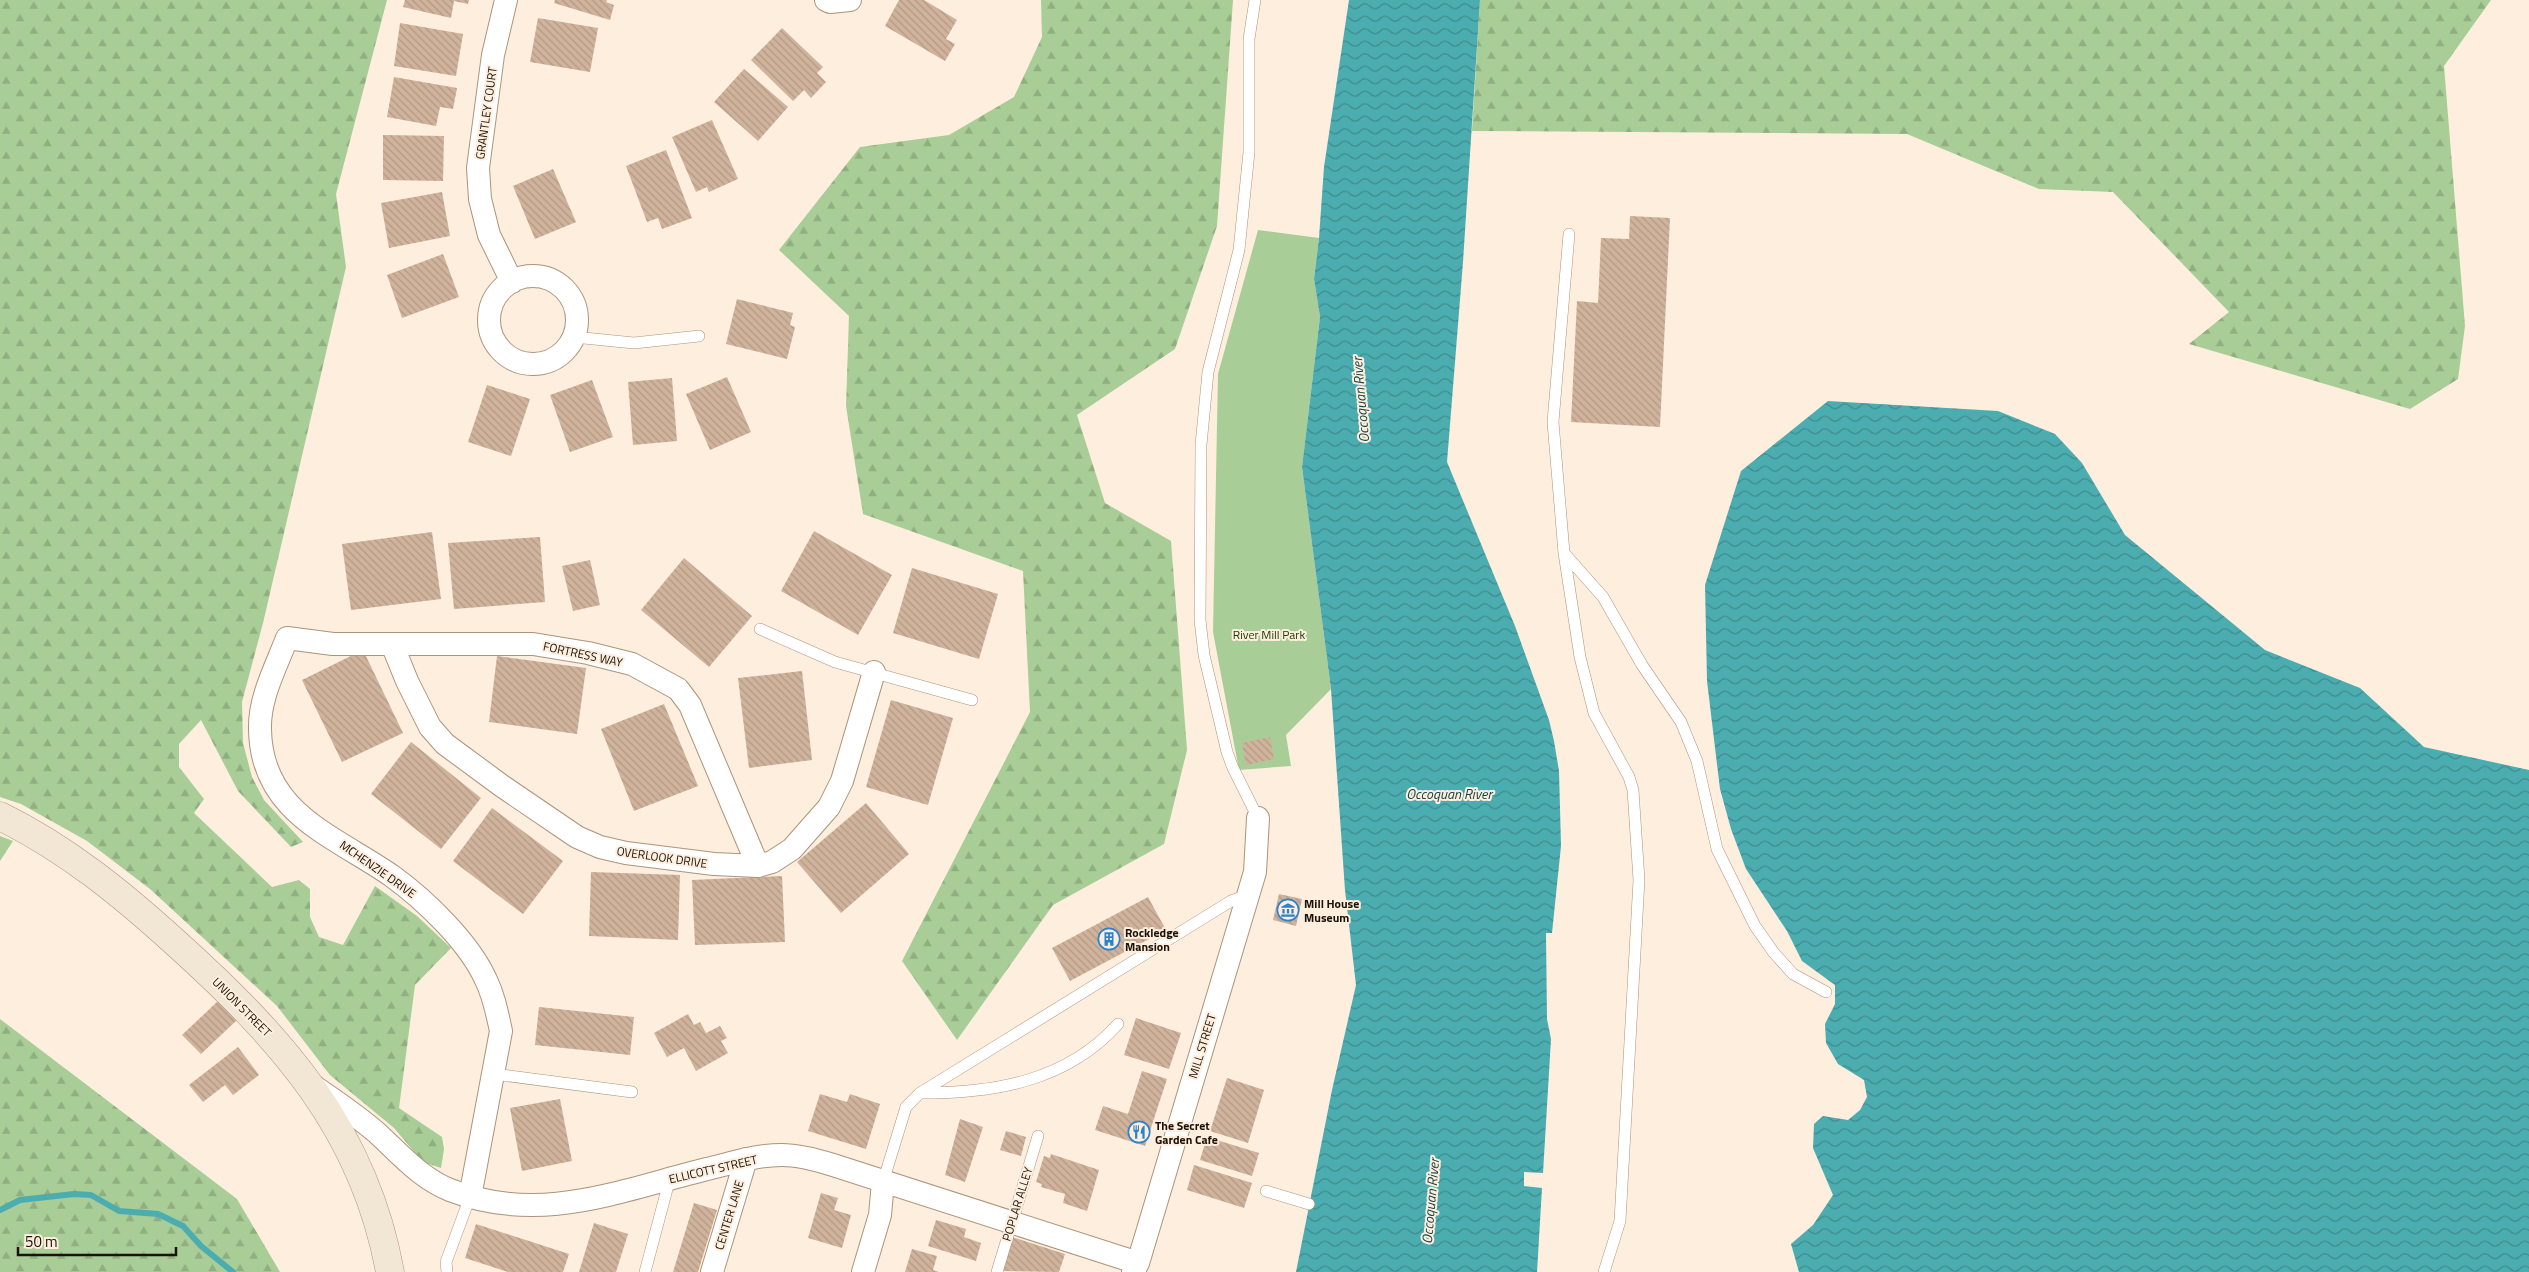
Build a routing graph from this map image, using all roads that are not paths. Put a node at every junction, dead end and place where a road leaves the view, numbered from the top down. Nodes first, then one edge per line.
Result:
1 (506, 0) edge
2 (826, 0) edge
3 (850, 0) edge
4 (1255, 0) edge
5 (1569, 234) dead end
6 (512, 282) junction
7 (699, 336) dead end
8 (574, 337) junction
9 (1564, 553) junction
10 (760, 629) dead end
11 (287, 638) joint
12 (392, 644) junction
13 (874, 672) junction
14 (972, 700) dead end
15 (0, 816) edge
16 (1258, 818) joint
17 (758, 866) junction
18 (1248, 895) junction
19 (1826, 992) dead end
20 (1118, 1024) dead end
21 (494, 1074) junction
22 (312, 1085) junction
23 (632, 1092) dead end
24 (920, 1093) junction
25 (1038, 1136) dead end
26 (746, 1159) junction
27 (670, 1178) junction
28 (883, 1182) junction
29 (1266, 1191) dead end
30 (470, 1197) junction
31 (1310, 1204) dead end
32 (1012, 1223) junction
33 (1136, 1268) edge
34 (390, 1272) edge
35 (447, 1272) edge
36 (645, 1272) edge
37 (712, 1272) edge
38 (863, 1272) edge
39 (997, 1272) edge
40 (1604, 1272) edge

1 - 6 street, GRANTLEY COURT
2 - 3 street
4 - 16 lane
5 - 9 lane
6 - 8 street
6 - 8 street
7 - 8 lane
9 - 19 lane
9 - 40 lane
10 - 13 lane
11 - 12 street, FORTRESS WAY
11 - 21 street, MCHENZIE DRIVE
12 - 17 street, OVERLOOK DRIVE
12 - 17 street, FORTRESS WAY
13 - 14 lane
13 - 17 street, OVERLOOK DRIVE
15 - 22 street, UNION STREET
16 - 18 street, MILL STREET
18 - 24 lane
18 - 33 street, MILL STREET
20 - 24 lane
21 - 23 lane
21 - 30 street, MCHENZIE DRIVE
22 - 30 street, ELLICOTT STREET
22 - 34 street, UNION STREET
24 - 28 lane
25 - 32 lane, POPLAR ALLEY
26 - 27 street, ELLICOTT STREET
26 - 28 street, ELLICOTT STREET
26 - 37 street, CENTER LANE
27 - 30 street, ELLICOTT STREET
27 - 36 lane
28 - 32 street, ELLICOTT STREET
28 - 38 street
29 - 31 lane
30 - 35 lane
32 - 33 street, ELLICOTT STREET
32 - 39 lane, POPLAR ALLEY

